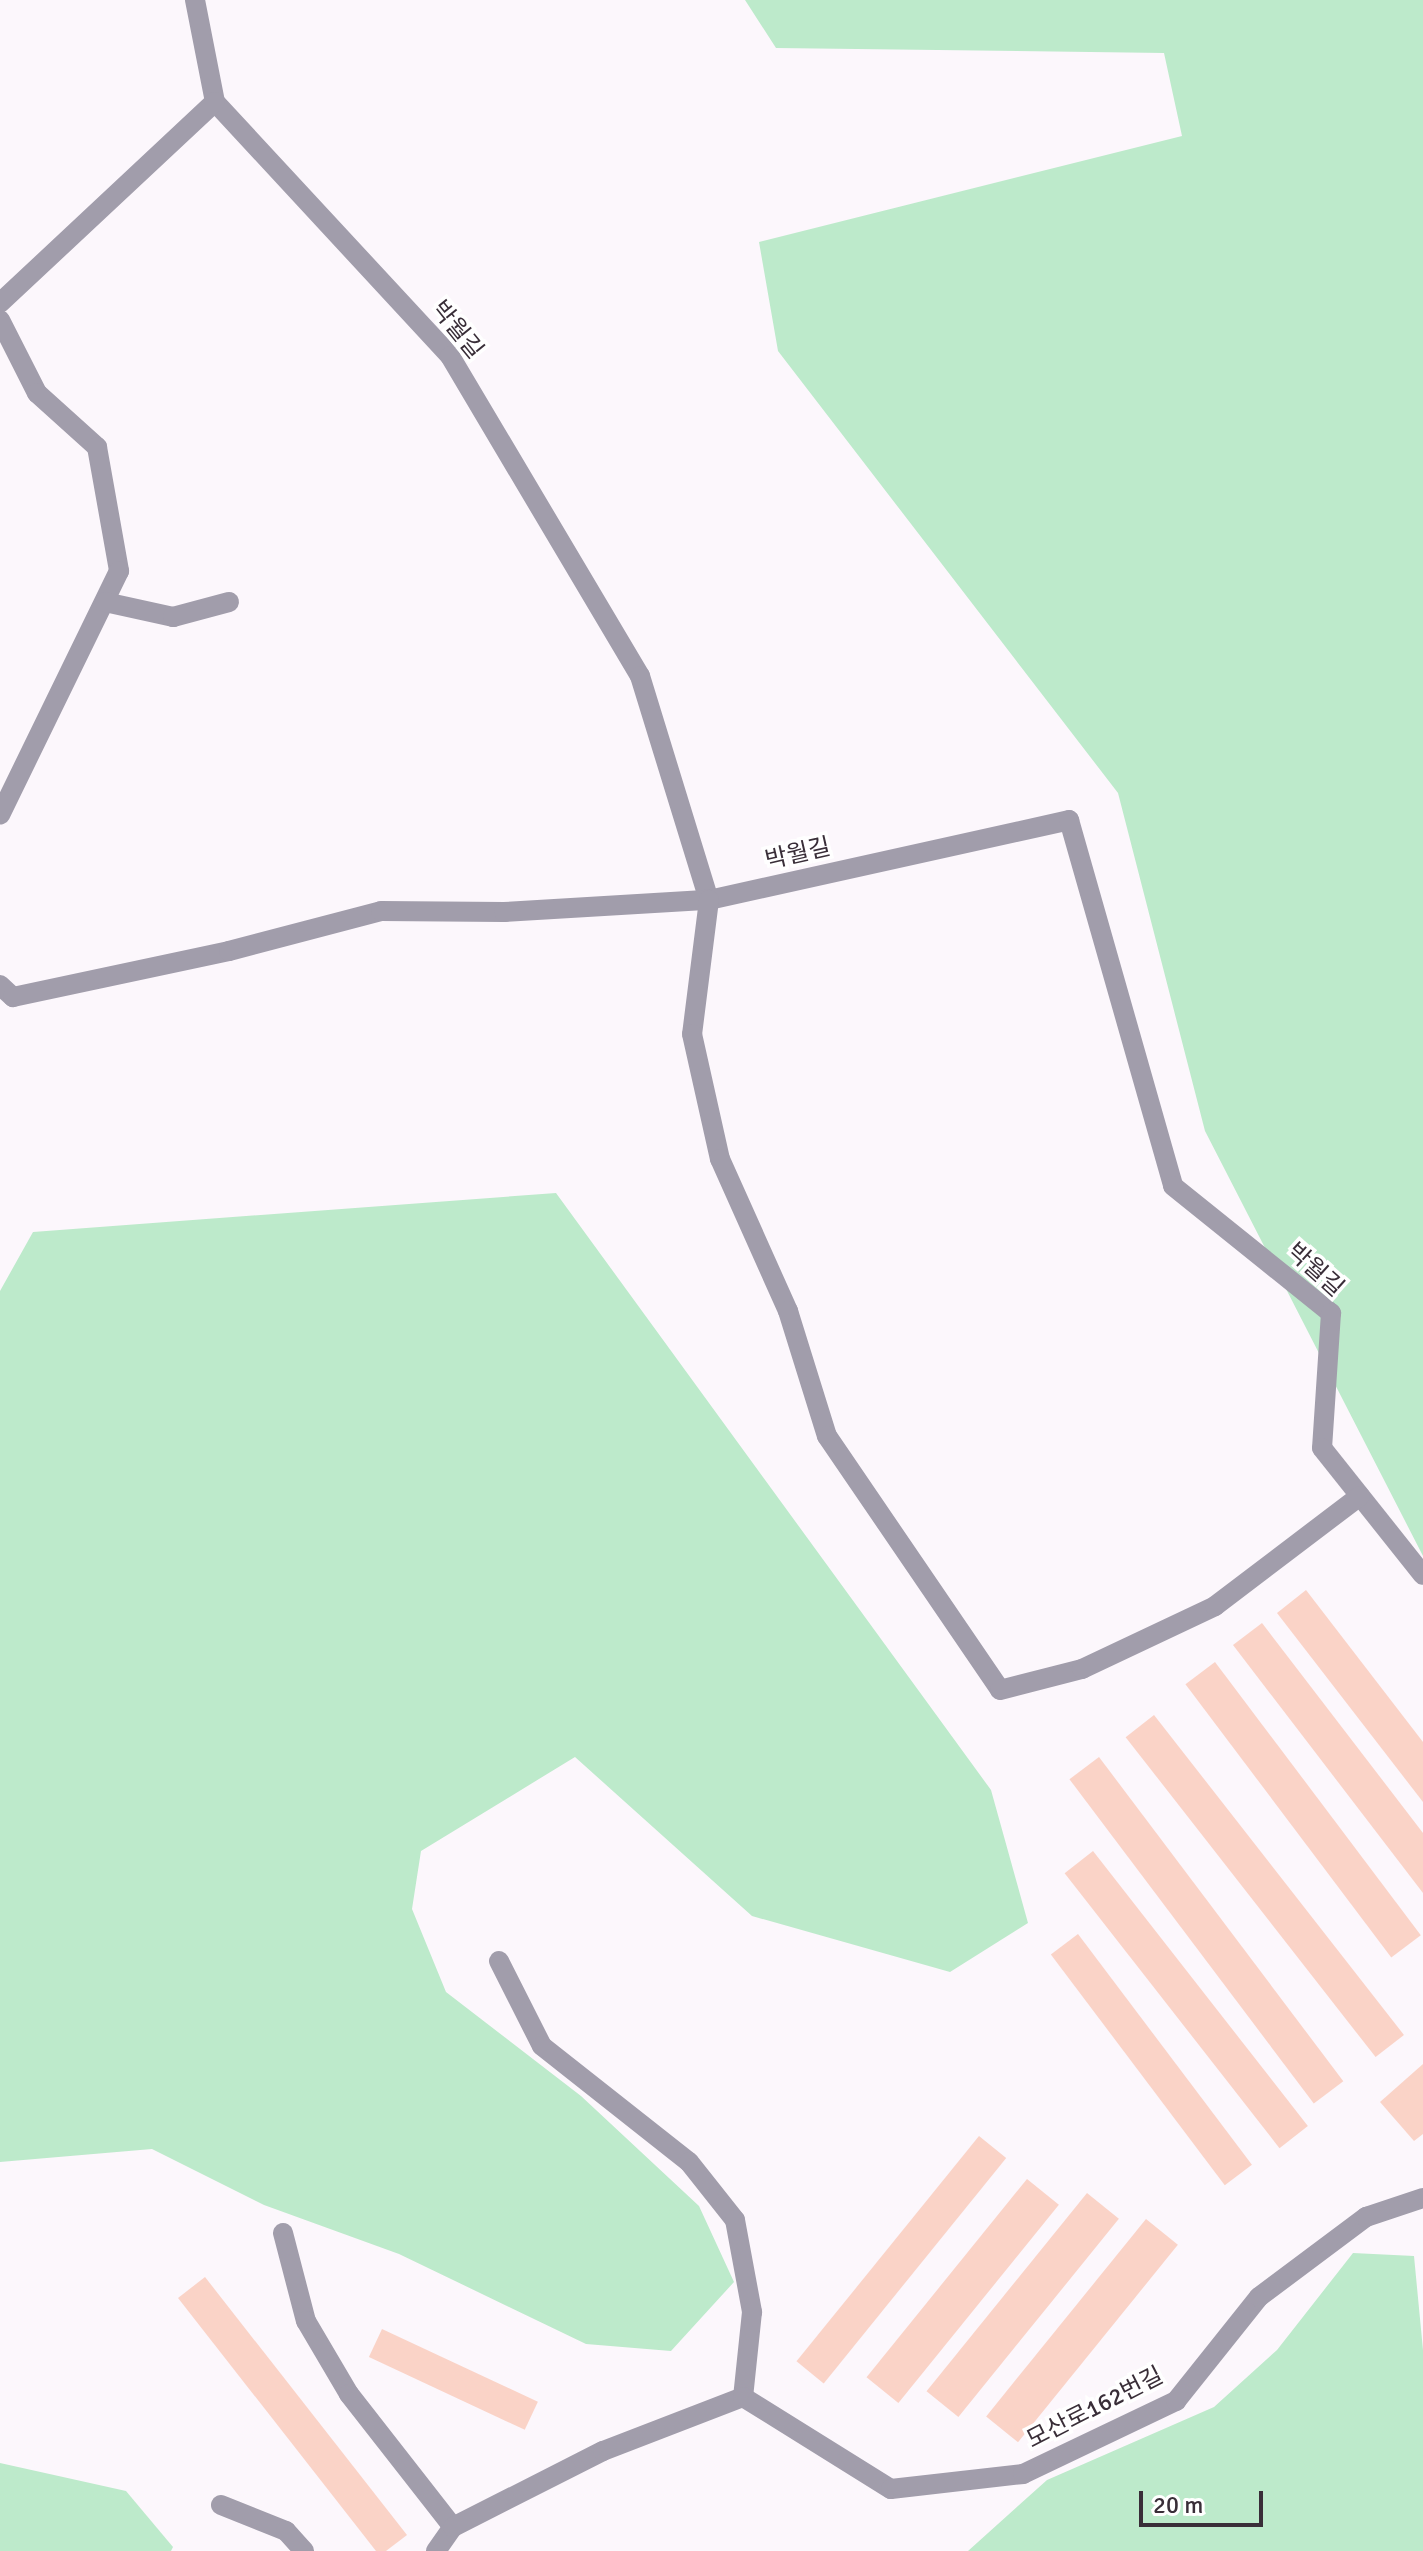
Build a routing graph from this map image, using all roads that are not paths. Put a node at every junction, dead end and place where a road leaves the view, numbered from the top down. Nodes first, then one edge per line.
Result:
1 (195, 0) edge
2 (215, 102) junction
3 (0, 303) edge
4 (0, 320) edge
5 (105, 602) junction
6 (229, 602) dead end
7 (0, 815) edge
8 (709, 900) junction
9 (0, 985) edge
10 (1360, 1496) junction
11 (1423, 1575) edge
12 (499, 1961) dead end
13 (1423, 2198) edge
14 (283, 2233) dead end
15 (743, 2397) junction
16 (221, 2505) dead end
17 (453, 2527) junction
18 (304, 2551) edge
19 (436, 2551) edge

1 - 2 street
2 - 3 street
2 - 8 street, 박월길
4 - 5 street
5 - 6 street
5 - 7 street
8 - 9 street
8 - 10 street, 박월길
8 - 10 street
10 - 11 street, 박월길
12 - 15 street
13 - 15 street, 모산로162번길
14 - 17 street
15 - 17 street
16 - 18 street
17 - 19 street

